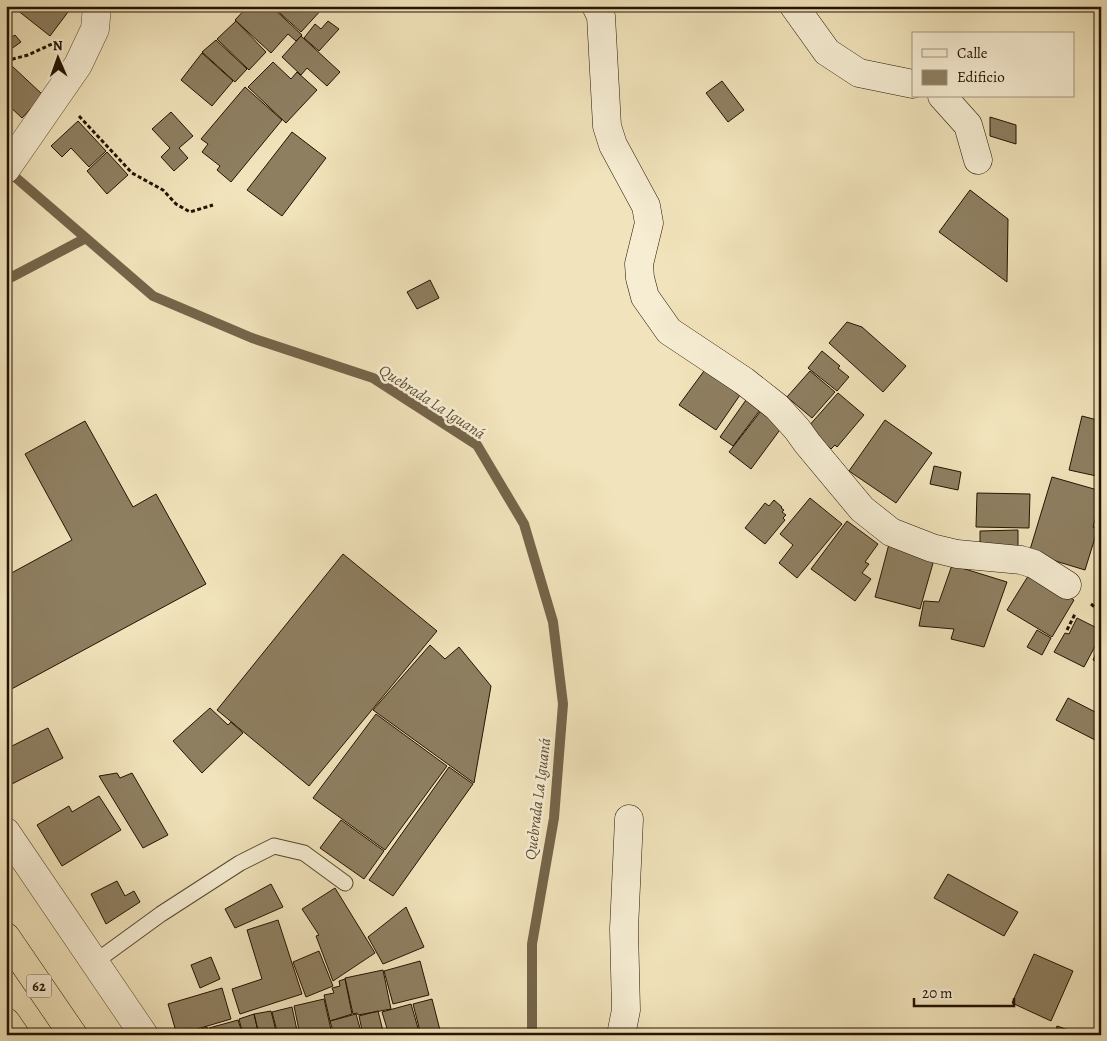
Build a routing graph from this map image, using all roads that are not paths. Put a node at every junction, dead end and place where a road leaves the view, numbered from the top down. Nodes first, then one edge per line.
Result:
1 (97, 6) edge
2 (596, 6) edge
3 (794, 6) edge
4 (912, 84) edge
5 (944, 98) edge
6 (978, 160) dead end
7 (6, 168) edge
8 (1067, 585) dead end
9 (629, 818) dead end
10 (6, 832) edge
11 (345, 883) dead end
12 (6, 937) edge
13 (95, 962) junction
14 (6, 1022) edge
15 (15, 1035) edge
16 (73, 1035) edge
17 (144, 1035) edge
18 (621, 1035) edge

1 - 7 street
2 - 8 street
3 - 4 street
5 - 6 street
9 - 18 street
10 - 13 street
11 - 13 lane
12 - 16 highway, 62
13 - 17 street
14 - 15 highway

